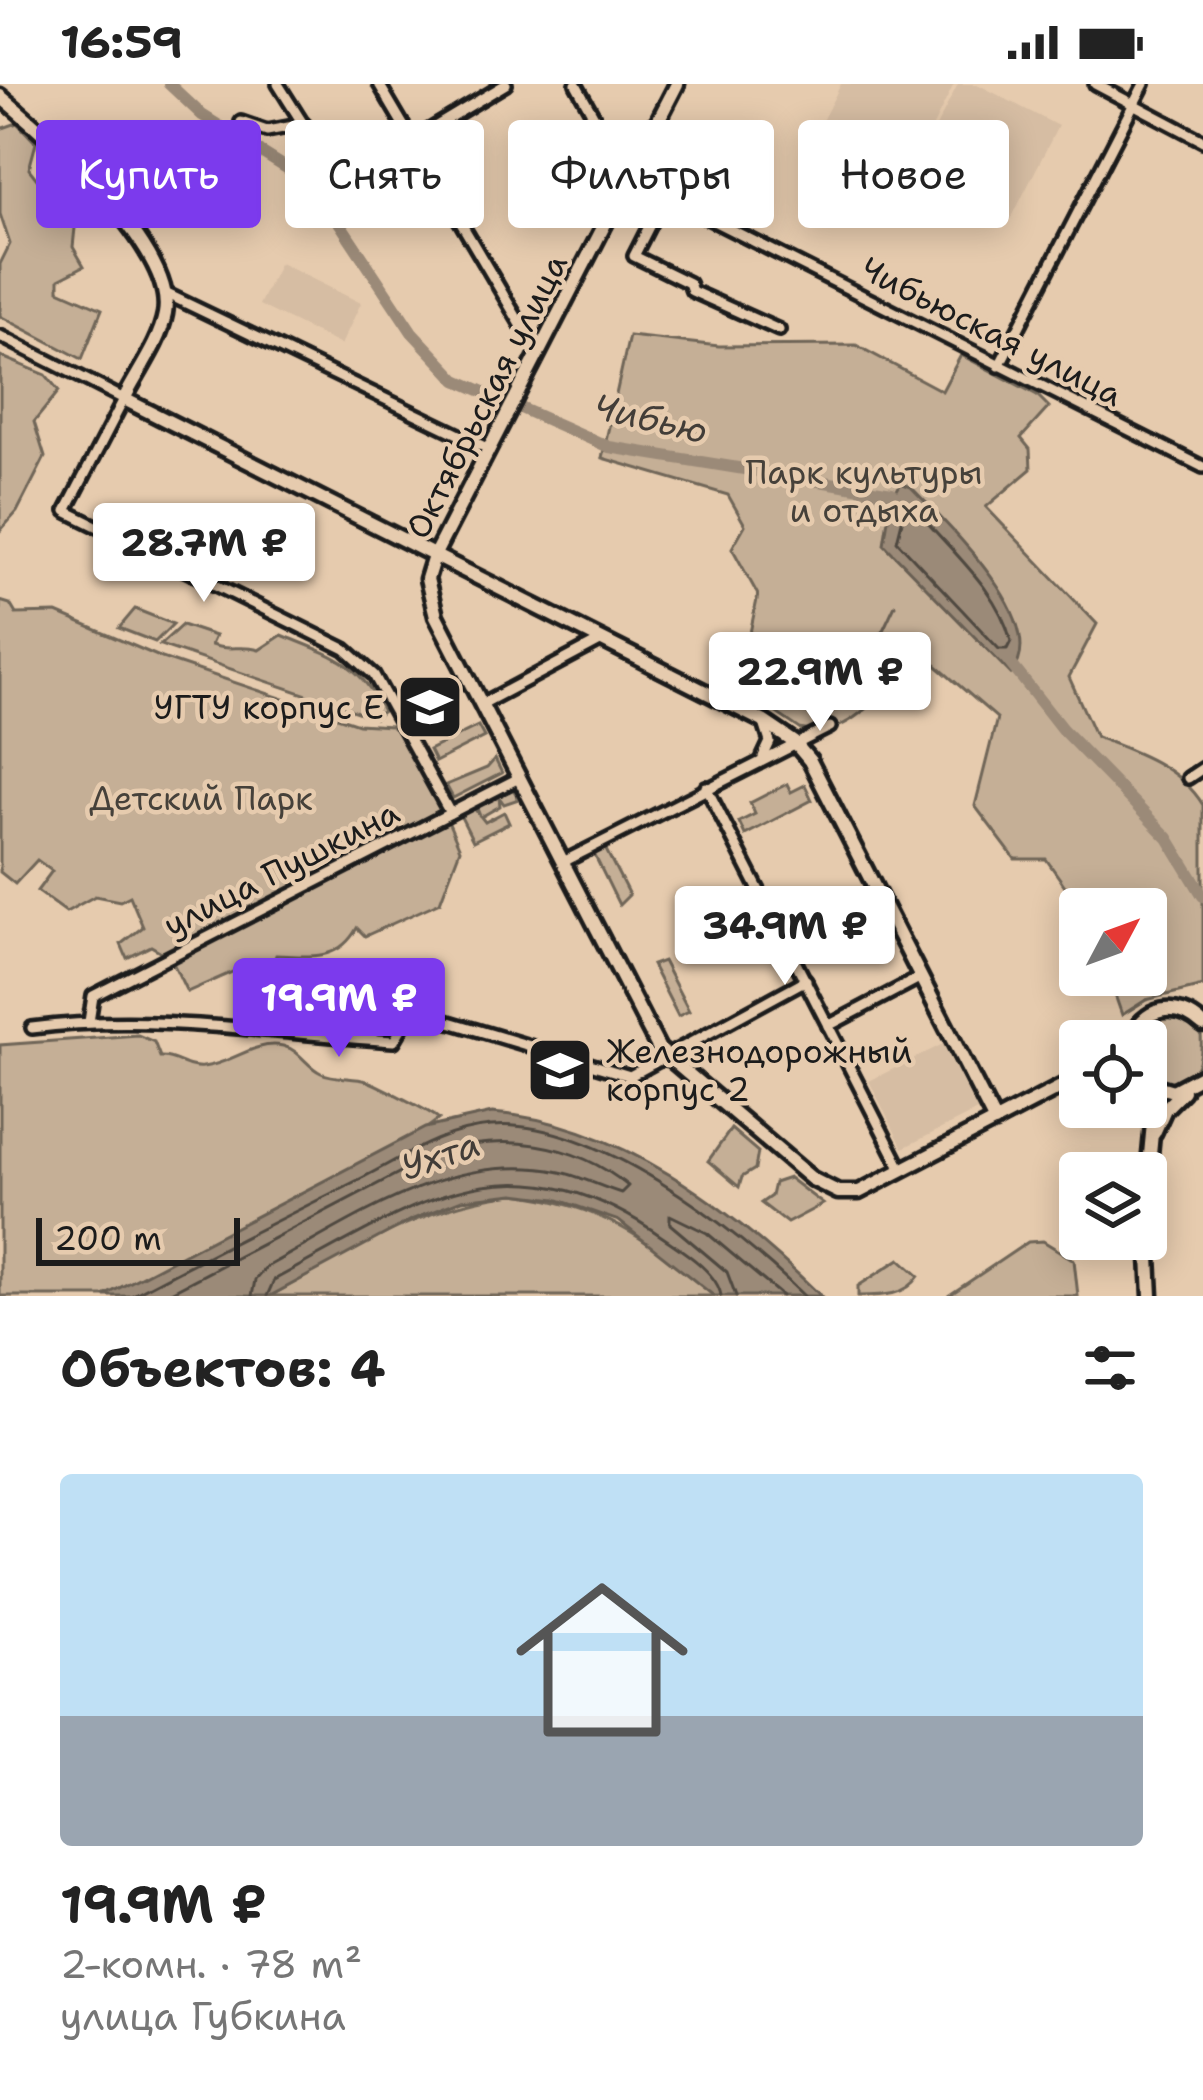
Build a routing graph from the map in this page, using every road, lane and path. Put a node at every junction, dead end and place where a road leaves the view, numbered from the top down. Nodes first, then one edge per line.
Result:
1 (278, 84) edge
2 (380, 84) edge
3 (506, 84) edge
4 (576, 84) edge
5 (677, 84) edge
6 (1095, 84) edge
7 (1144, 84) edge
8 (0, 96) edge
9 (1134, 104) junction
10 (301, 120) edge
11 (401, 120) edge
12 (446, 120) edge
13 (596, 120) edge
14 (658, 120) edge
15 (1203, 141) edge
16 (464, 228) edge
17 (602, 228) edge
18 (648, 228) edge
19 (727, 228) edge
20 (165, 293) junction
21 (778, 330) dead end
22 (0, 336) edge
23 (537, 352) junction
24 (999, 366) junction
25 (124, 399) junction
26 (489, 449) junction
27 (1203, 467) edge
28 (434, 556) junction
29 (602, 640) junction
30 (482, 704) junction
31 (763, 721) junction
32 (830, 727) dead end
33 (794, 742) junction
34 (763, 757) junction
35 (1203, 768) edge
36 (519, 778) junction
37 (1188, 778) dead end
38 (706, 787) junction
39 (450, 813) junction
40 (562, 862) junction
41 (921, 977) junction
42 (806, 980) junction
43 (1203, 1003) edge
44 (1177, 1009) junction
45 (1144, 1020) edge
46 (89, 1022) junction
47 (1203, 1025) edge
48 (829, 1026) junction
49 (32, 1028) dead end
50 (664, 1056) junction
51 (1203, 1075) edge
52 (1059, 1088) edge
53 (1186, 1088) junction
54 (1167, 1089) edge
55 (995, 1122) junction
56 (1150, 1128) edge
57 (1151, 1139) junction
58 (1150, 1152) edge
59 (902, 1171) junction
60 (1149, 1260) edge
61 (1151, 1296) edge

1 - 10 street
2 - 11 street
3 - 12 street
4 - 13 street
5 - 14 main road, Октябрьская улица
6 - 9 street
7 - 9 street
8 - 20 main road
9 - 15 street
9 - 24 street
16 - 23 street
17 - 23 main road, Октябрьская улица
18 - 21 street
19 - 24 street, Чибьюская улица
20 - 25 main road
20 - 26 street
22 - 25 street
23 - 26 main road, Октябрьская улица
24 - 27 street, Чибьюская улица
25 - 28 main road
25 - 39 street
26 - 28 main road, Октябрьская улица
28 - 29 main road
28 - 30 main road, Октябрьская улица
29 - 30 street
29 - 31 main road
30 - 36 main road, Октябрьская улица
31 - 33 main road
31 - 34 street
32 - 33 street
33 - 34 street
33 - 41 main road
34 - 38 street
35 - 37 street
36 - 39 street, улица Пушкина
36 - 40 main road, Октябрьская улица
38 - 40 street
38 - 42 street
39 - 46 street, улица Пушкина
40 - 50 main road, Октябрьская улица
41 - 48 street
41 - 55 main road
42 - 48 street
42 - 50 street
43 - 44 main road
44 - 45 main road
44 - 47 main road
46 - 49 street
46 - 50 street
48 - 59 street
50 - 59 main road
51 - 53 main road
52 - 55 main road
53 - 54 main road
53 - 57 main road
55 - 59 main road
56 - 57 main road
57 - 58 main road
60 - 61 main road

